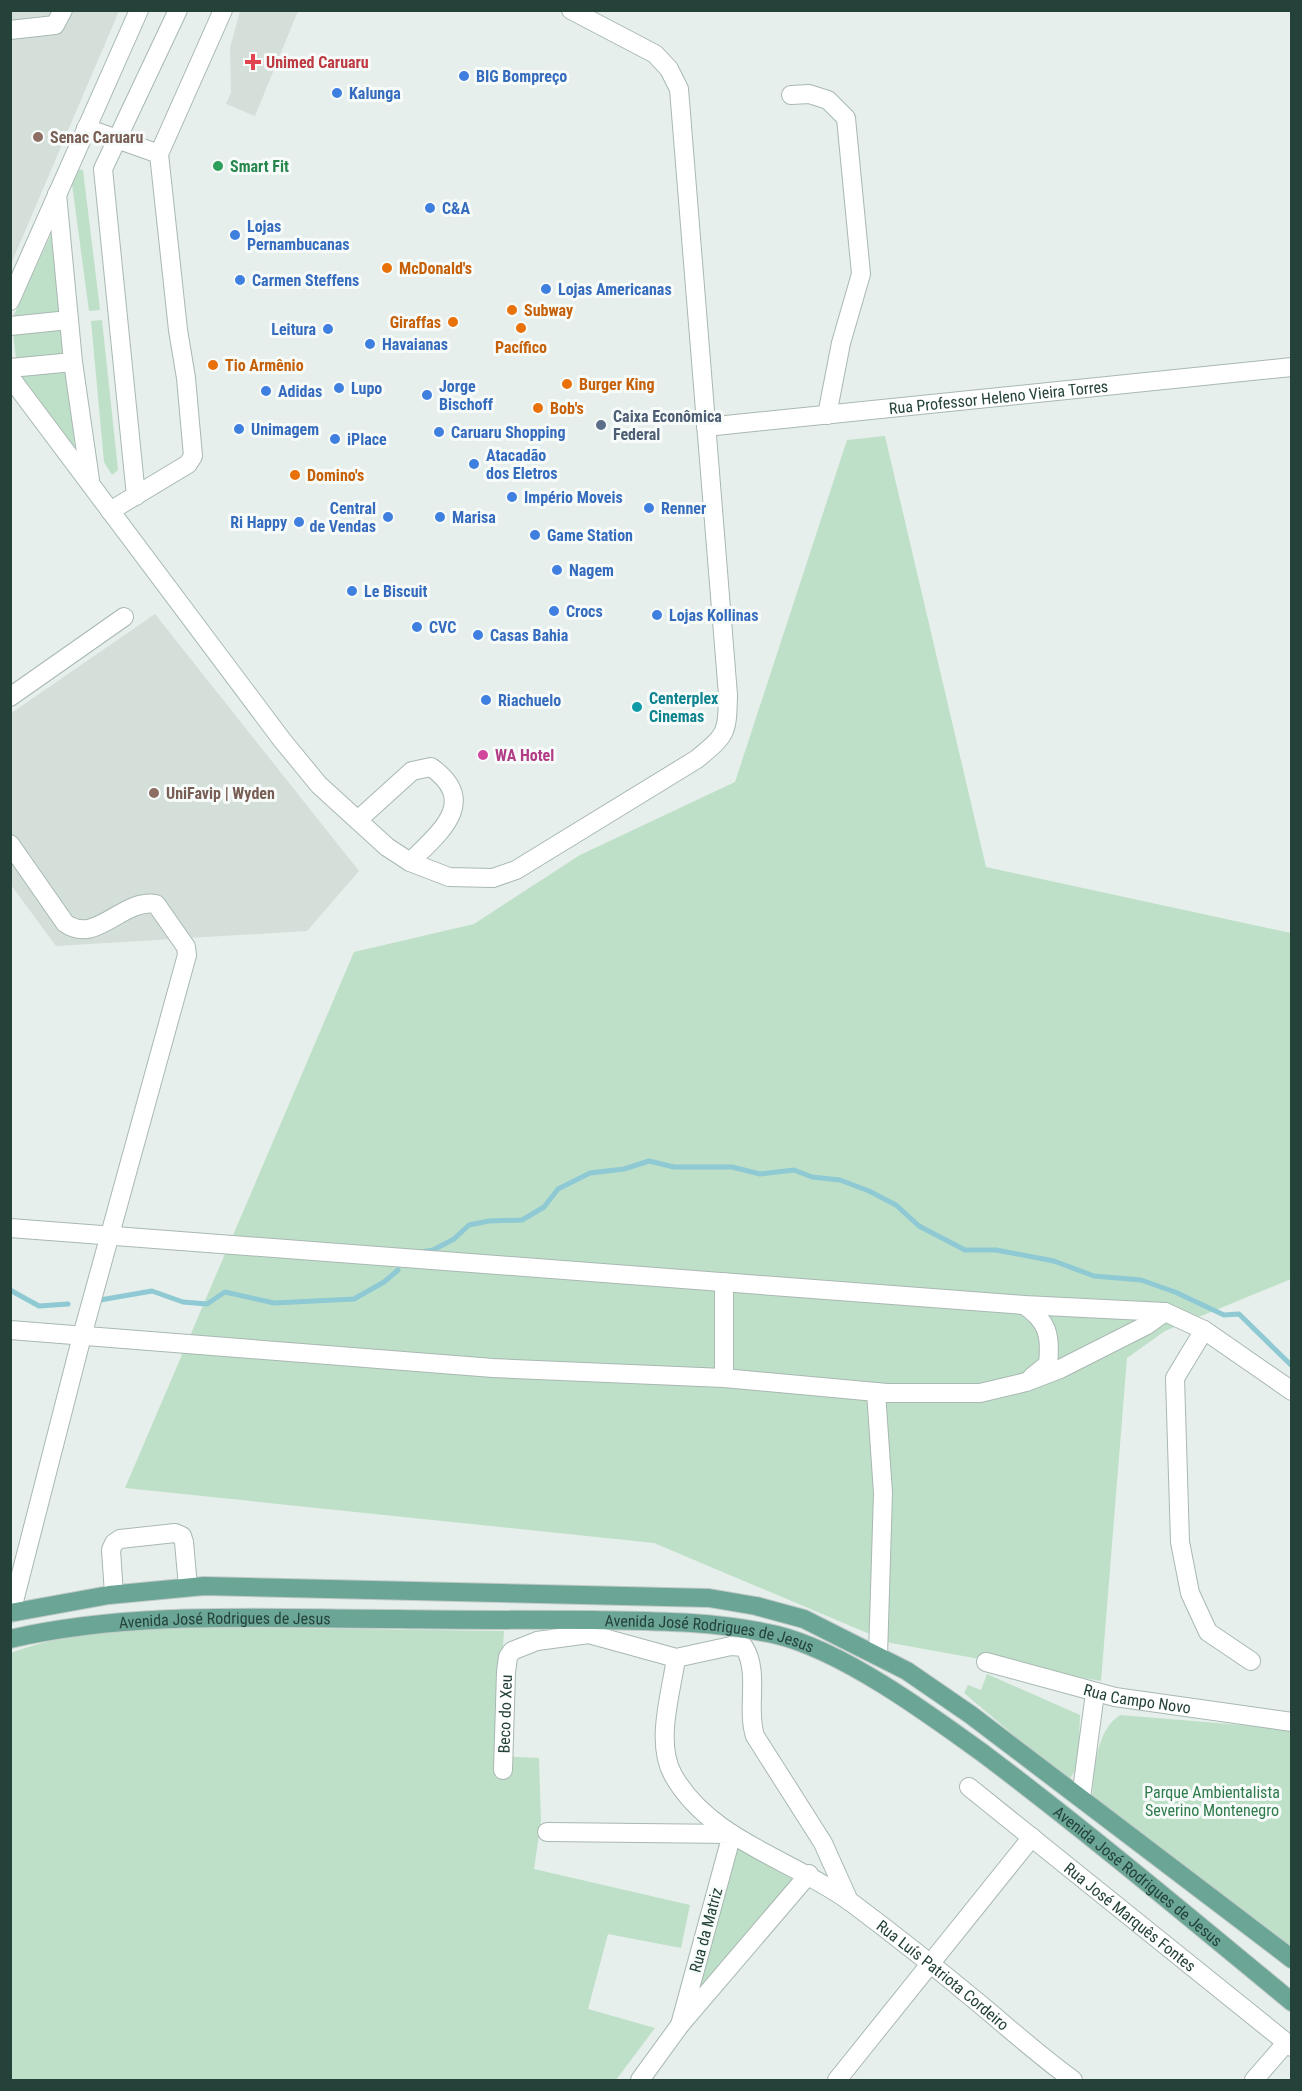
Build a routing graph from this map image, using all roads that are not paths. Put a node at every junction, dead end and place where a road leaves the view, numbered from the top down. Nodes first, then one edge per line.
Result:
1 (63, 10) edge
2 (139, 10) edge
3 (178, 10) edge
4 (223, 10) edge
5 (571, 10) edge
6 (10, 30) edge
7 (791, 95) dead end
8 (86, 128) junction
9 (117, 139) junction
10 (159, 154) junction
11 (57, 193) junction
12 (10, 301) edge
13 (69, 320) junction
14 (10, 326) edge
15 (73, 362) junction
16 (1292, 367) edge
17 (10, 368) edge
18 (10, 377) edge
19 (827, 415) junction
20 (706, 427) junction
21 (90, 482) junction
22 (136, 496) junction
23 (110, 511) junction
24 (124, 617) dead end
25 (10, 697) edge
26 (359, 819) junction
27 (10, 844) edge
28 (410, 862) junction
29 (10, 1228) edge
30 (110, 1236) junction
31 (724, 1282) junction
32 (1024, 1305) junction
33 (1165, 1312) junction
34 (10, 1330) edge
35 (1204, 1330) junction
36 (82, 1336) junction
37 (724, 1378) junction
38 (1026, 1382) junction
39 (1292, 1390) edge
40 (876, 1392) junction
41 (188, 1587) junction
42 (114, 1594) junction
43 (11, 1613) edge
44 (588, 1627) junction
45 (10, 1639) edge
46 (878, 1656) junction
47 (676, 1658) junction
48 (1251, 1661) dead end
49 (986, 1662) dead end
50 (1095, 1693) junction
51 (1292, 1722) edge
52 (503, 1770) dead end
53 (969, 1787) dead end
54 (1081, 1798) junction
55 (547, 1832) dead end
56 (732, 1834) junction
57 (1032, 1837) junction
58 (809, 1874) junction
59 (849, 1901) junction
60 (1292, 1959) edge
61 (932, 1964) junction
62 (1292, 2002) edge
63 (680, 2025) junction
64 (1289, 2045) edge
65 (1065, 2078) edge
66 (640, 2080) edge
67 (837, 2080) edge
68 (1254, 2080) edge

1 - 6 street
2 - 8 street
3 - 9 street
4 - 10 street
5 - 20 street
7 - 19 street
8 - 9 street
8 - 11 street
9 - 10 street
9 - 22 street
10 - 22 street
11 - 12 street
11 - 13 street
13 - 14 street
13 - 15 street
15 - 17 street
15 - 21 street
16 - 19 street, Rua Professor Heleno Vieira Torres
18 - 21 street
19 - 20 street, Rua Professor Heleno Vieira Torres
20 - 28 street
21 - 23 street
22 - 23 street
23 - 26 street
24 - 25 street
26 - 28 street
26 - 28 street
27 - 30 street
29 - 30 street
30 - 31 street
30 - 36 street
31 - 32 street
31 - 37 street
32 - 33 street
32 - 38 street
33 - 35 street
33 - 38 street
34 - 36 street
35 - 39 street
35 - 48 street
36 - 37 street
36 - 43 street
37 - 40 street
38 - 40 street
40 - 46 street
41 - 42 main road, Avenida José Rodrigues de Jesus
41 - 42 street
41 - 46 main road, Avenida José Rodrigues de Jesus
42 - 43 main road, Avenida José Rodrigues de Jesus
44 - 45 main road, Avenida José Rodrigues de Jesus
44 - 47 street
44 - 52 street, Beco do Xeu
44 - 62 main road, Avenida José Rodrigues de Jesus
46 - 54 main road, Avenida José Rodrigues de Jesus
47 - 56 street, Rua Luís Patriota Cordeiro
47 - 59 street
49 - 50 street, Rua Campo Novo
50 - 51 street, Rua Campo Novo
50 - 54 street
53 - 57 street, Rua José Marquês Fontes
54 - 60 main road, Avenida José Rodrigues de Jesus
55 - 56 street
56 - 58 street, Rua Luís Patriota Cordeiro
56 - 63 street, Rua da Matriz
57 - 61 street
57 - 64 street, Rua José Marquês Fontes
58 - 59 street, Rua Luís Patriota Cordeiro
58 - 63 street
59 - 61 street, Rua Luís Patriota Cordeiro
61 - 65 street, Rua Luís Patriota Cordeiro
61 - 67 street
63 - 66 street
64 - 68 street

